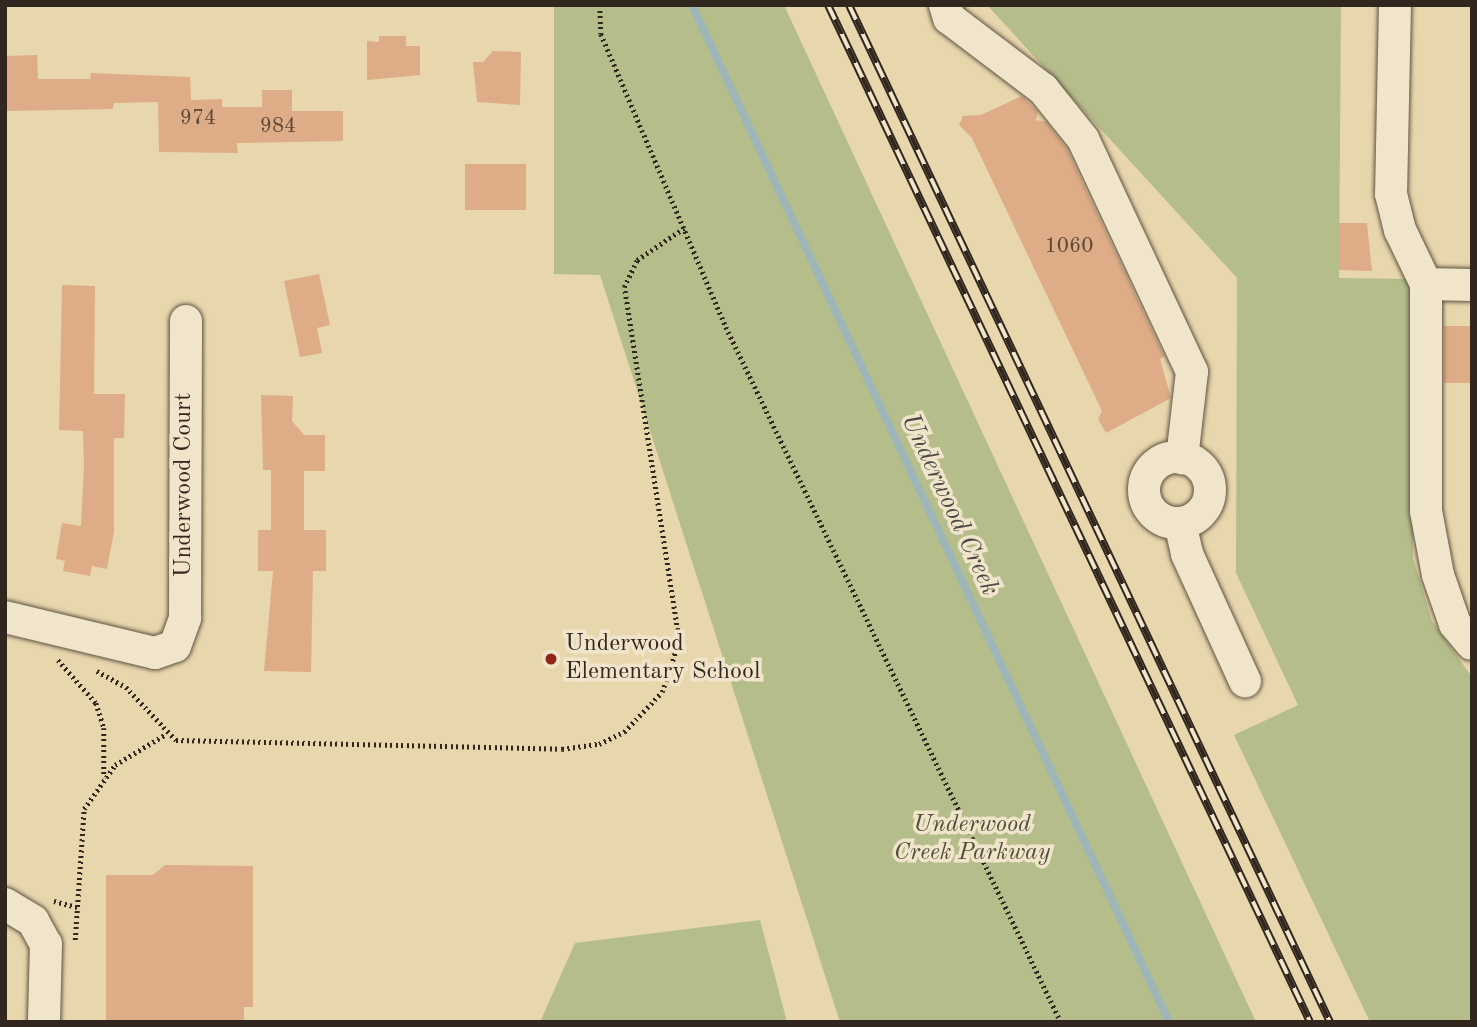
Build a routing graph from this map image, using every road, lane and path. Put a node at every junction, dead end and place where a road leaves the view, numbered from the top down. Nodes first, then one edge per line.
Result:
1 (600, 5) edge
2 (945, 5) edge
3 (1395, 5) edge
4 (684, 228) junction
5 (1426, 284) junction
6 (1472, 285) edge
7 (186, 321) dead end
8 (1182, 458) junction
9 (1180, 523) junction
10 (5, 617) edge
11 (1472, 644) edge
12 (44, 655) dead end
13 (57, 659) junction
14 (79, 665) dead end
15 (89, 668) dead end
16 (1245, 681) dead end
17 (166, 734) junction
18 (104, 778) junction
19 (5, 904) edge
20 (75, 945) dead end
21 (44, 1022) edge
22 (1061, 1022) edge

1 - 4 path
2 - 8 street
3 - 5 street
4 - 17 path
4 - 22 path
5 - 6 street
5 - 11 street
7 - 10 street, Underwood Court
8 - 9 street
8 - 9 street
9 - 16 street
12 - 13 path
13 - 14 path
13 - 18 path
15 - 17 path
17 - 18 path
18 - 20 path
19 - 21 street

